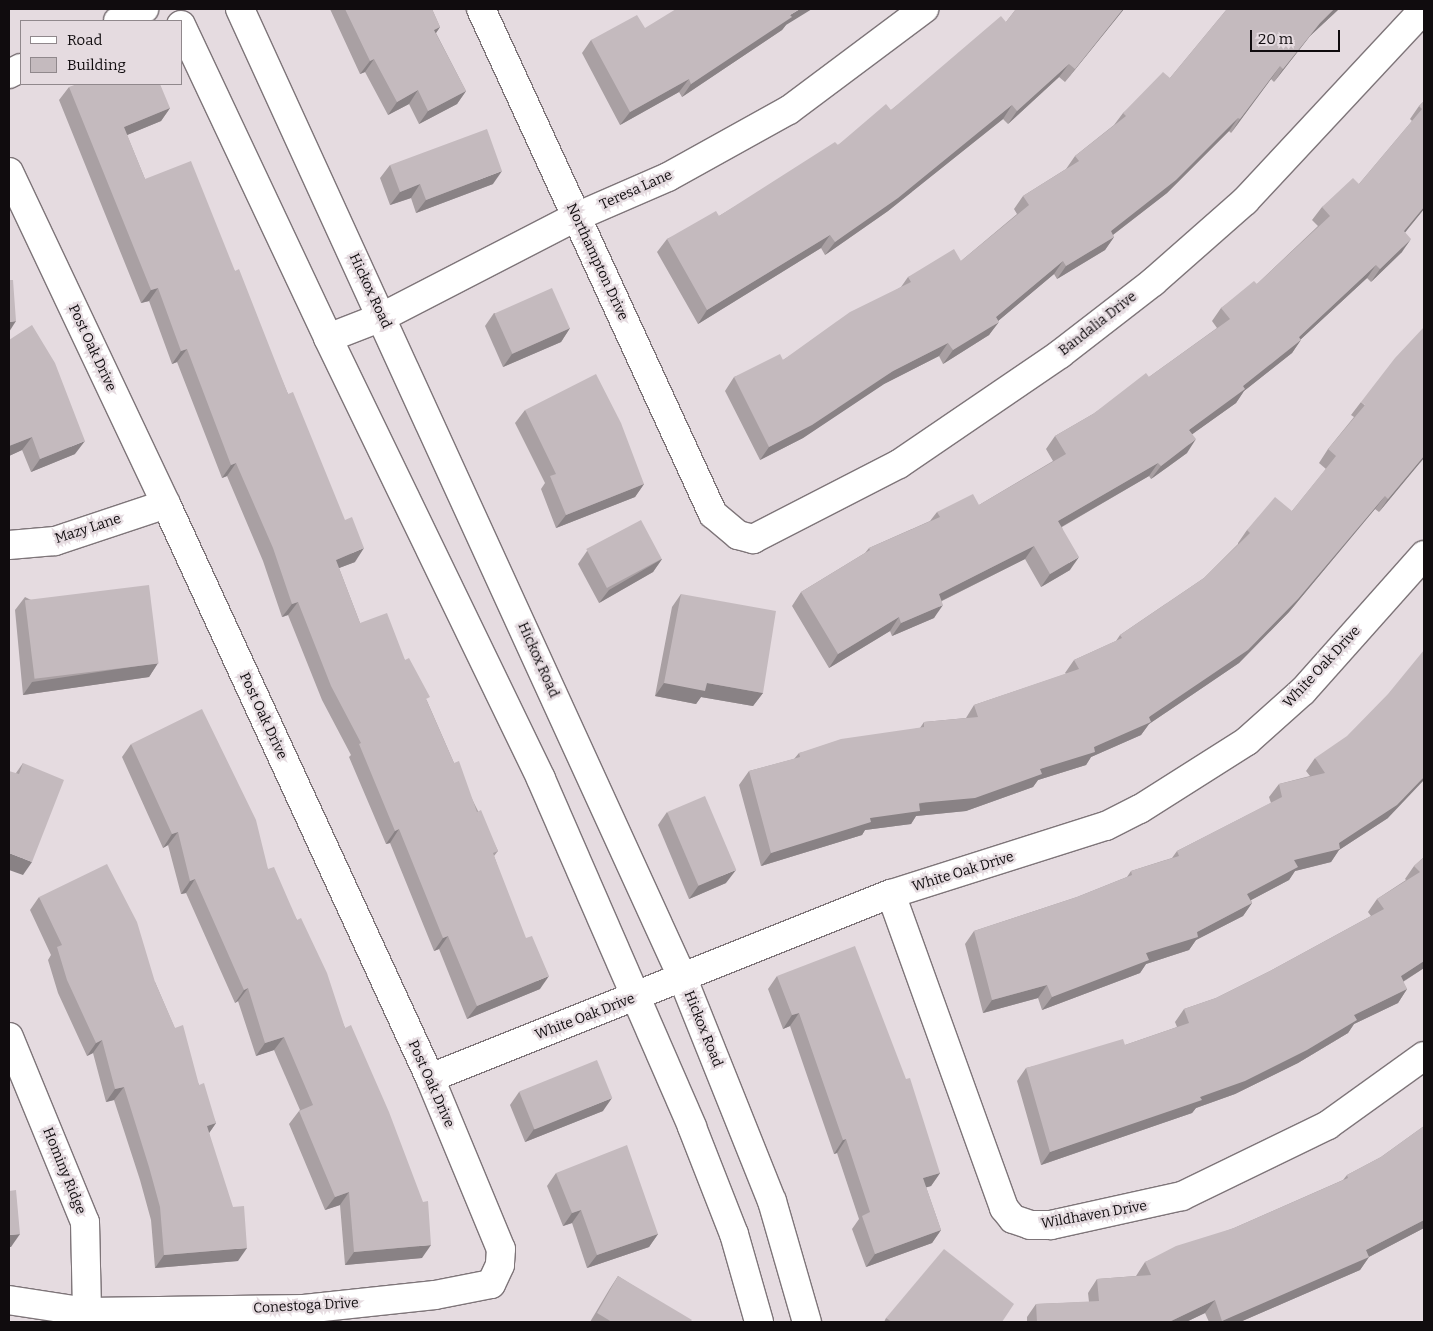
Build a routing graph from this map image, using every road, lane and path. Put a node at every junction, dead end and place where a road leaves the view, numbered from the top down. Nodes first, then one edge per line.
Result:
1 (144, 9) edge
2 (240, 9) edge
3 (481, 9) edge
4 (924, 9) edge
5 (1424, 9) edge
6 (120, 20) edge
7 (182, 27) edge
8 (9, 172) edge
9 (576, 217) junction
10 (382, 317) junction
11 (328, 338) junction
12 (166, 504) junction
13 (713, 514) joint
14 (9, 545) edge
15 (1424, 555) edge
16 (891, 894) junction
17 (683, 979) junction
18 (635, 998) junction
19 (9, 1037) edge
20 (1424, 1056) edge
21 (430, 1078) junction
22 (500, 1265) joint
23 (9, 1300) edge
24 (87, 1312) junction
25 (759, 1322) edge
26 (807, 1322) edge

1 - 6 street
2 - 10 street, Hickox Road
3 - 9 street, Northampton Drive
4 - 9 street, Teresa Lane
5 - 13 street, Bandalia Drive
7 - 11 street
8 - 12 street, Post Oak Drive
9 - 10 street, Teresa Lane
9 - 13 street, Northampton Drive
10 - 11 street, Teresa Lane
10 - 17 street, Hickox Road
11 - 18 street
12 - 14 street, Mazy Lane
12 - 21 street, Post Oak Drive
15 - 16 street, White Oak Drive
16 - 17 street, White Oak Drive
16 - 20 street, Wildhaven Drive
17 - 18 street, White Oak Drive
17 - 26 street, Hickox Road
18 - 21 street, White Oak Drive
18 - 25 street
19 - 24 street, Hominy Ridge
21 - 22 street, Post Oak Drive
22 - 24 street, Conestoga Drive
23 - 24 street, Conestoga Drive

